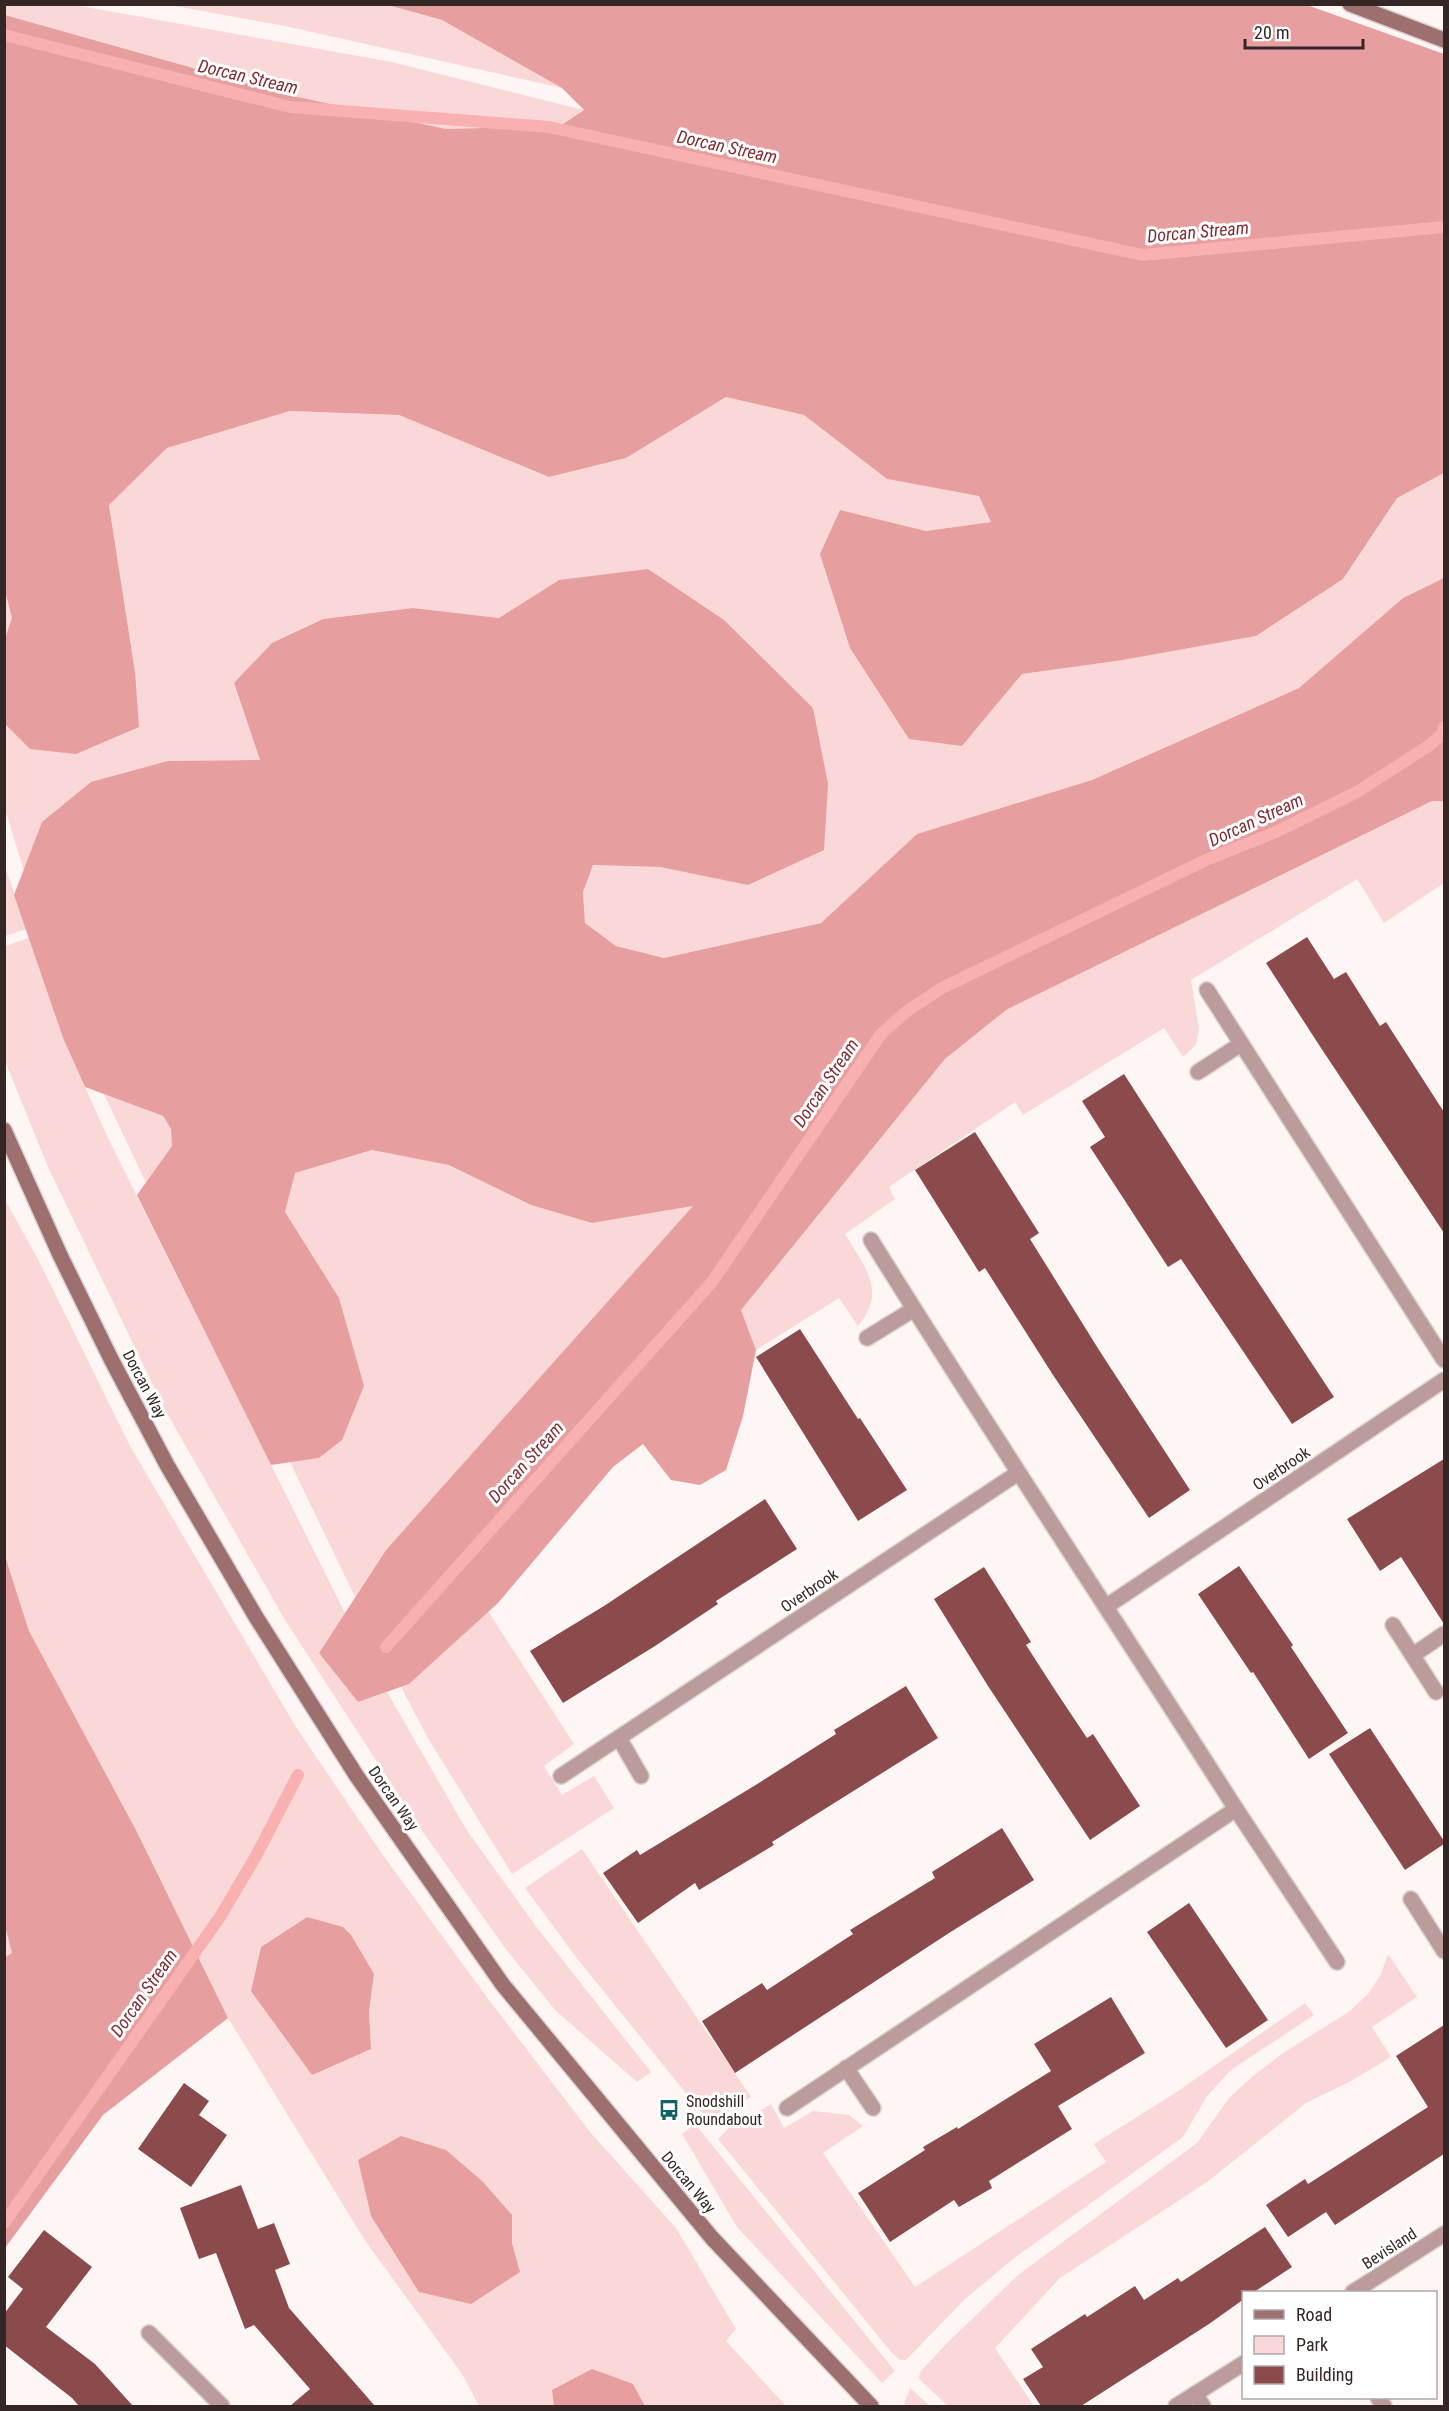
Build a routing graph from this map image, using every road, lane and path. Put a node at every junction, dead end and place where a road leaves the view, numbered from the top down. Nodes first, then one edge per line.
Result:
1 (1350, 4) edge
2 (1444, 40) edge
3 (1207, 990) dead end
4 (1241, 1044) junction
5 (1198, 1072) dead end
6 (4, 1130) edge
7 (871, 1240) dead end
8 (914, 1309) junction
9 (867, 1338) dead end
10 (1444, 1360) edge
11 (1444, 1380) edge
12 (1018, 1473) junction
13 (1107, 1606) junction
14 (1393, 1625) dead end
15 (1444, 1634) edge
16 (1413, 1655) junction
17 (1436, 1692) dead end
18 (619, 1738) junction
19 (561, 1776) dead end
20 (641, 1776) dead end
21 (1236, 1809) junction
22 (1411, 1899) dead end
23 (1444, 1951) edge
24 (1337, 1962) dead end
25 (846, 2068) junction
26 (787, 2108) dead end
27 (873, 2108) dead end
28 (1444, 2234) edge
29 (1355, 2291) edge
30 (149, 2333) dead end
31 (1242, 2365) edge
32 (1199, 2400) edge
33 (222, 2406) edge
34 (871, 2406) edge
35 (1176, 2406) edge

1 - 2 main road
3 - 4 street
4 - 5 street
4 - 10 street
6 - 34 main road, Dorcan Way
7 - 8 street
8 - 9 street
8 - 12 street
11 - 13 street, Overbrook
12 - 13 street
12 - 18 street, Overbrook
13 - 21 street
14 - 16 street
15 - 16 street
16 - 17 street
18 - 19 street, Overbrook
18 - 20 street
21 - 24 street
21 - 25 street
22 - 23 street
25 - 26 street
25 - 27 street
28 - 29 street, Bevisland
30 - 33 street
31 - 32 street
32 - 35 street

